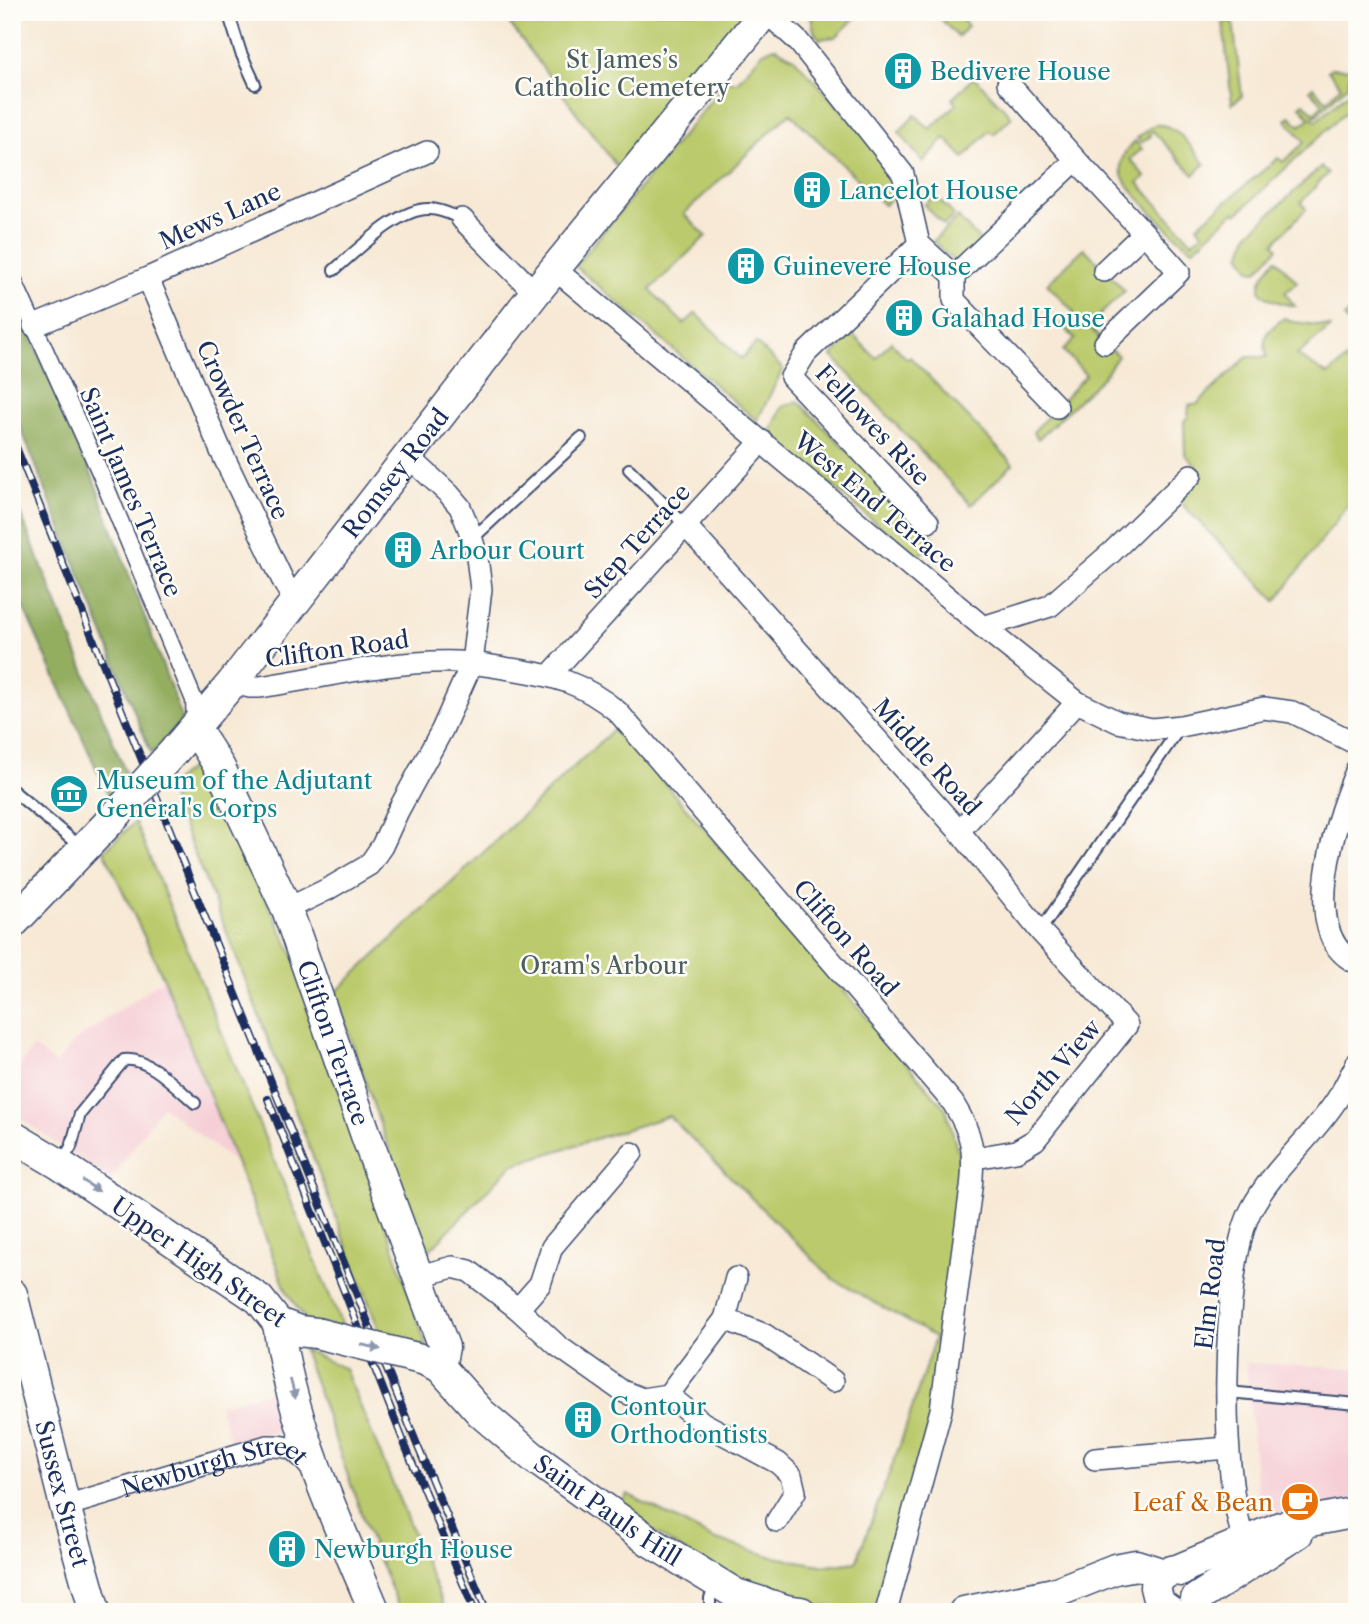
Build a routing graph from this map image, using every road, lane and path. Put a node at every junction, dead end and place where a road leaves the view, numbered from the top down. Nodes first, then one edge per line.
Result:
1 (228, 12) edge
2 (766, 12) edge
3 (1008, 83) dead end
4 (255, 84) dead end
5 (427, 152) dead end
6 (1076, 160) junction
7 (462, 219) joint
8 (1144, 233) junction
9 (919, 244) junction
10 (334, 270) dead end
11 (556, 270) junction
12 (1104, 271) dead end
13 (954, 276) junction
14 (12, 277) edge
15 (148, 278) junction
16 (535, 293) junction
17 (34, 326) junction
18 (1105, 343) dead end
19 (1057, 407) dead end
20 (581, 438) dead end
21 (762, 441) junction
22 (408, 456) junction
23 (629, 469) dead end
24 (1191, 475) dead end
25 (928, 522) dead end
26 (686, 526) junction
27 (472, 539) junction
28 (295, 601) junction
29 (983, 627) junction
30 (472, 663) junction
31 (550, 675) junction
32 (232, 683) junction
33 (1077, 702) junction
34 (1181, 726) junction
35 (185, 739) junction
36 (1357, 744) edge
37 (1357, 769) edge
38 (12, 790) edge
39 (959, 831) junction
40 (85, 850) junction
41 (288, 908) junction
42 (12, 924) edge
43 (1040, 931) junction
44 (1357, 963) edge
45 (1127, 1025) joint
46 (1357, 1063) edge
47 (195, 1103) dead end
48 (16, 1142) edge
49 (632, 1153) dead end
50 (975, 1158) junction
51 (59, 1164) junction
52 (419, 1276) junction
53 (736, 1278) dead end
54 (12, 1294) edge
55 (518, 1309) junction
56 (725, 1319) junction
57 (278, 1323) junction
58 (433, 1364) junction
59 (833, 1381) dead end
60 (1228, 1392) junction
61 (668, 1395) junction
62 (1357, 1404) edge
63 (1228, 1448) junction
64 (1096, 1459) dead end
65 (320, 1478) junction
66 (65, 1506) junction
67 (1357, 1512) edge
68 (777, 1521) dead end
69 (1249, 1551) junction
70 (718, 1582) junction
71 (1174, 1600) edge
72 (95, 1612) edge
73 (375, 1612) edge
74 (710, 1612) edge
75 (801, 1612) edge
76 (886, 1612) edge
77 (964, 1612) edge

1 - 4 lane
2 - 9 street
2 - 11 main road, Romsey Road
3 - 6 street
5 - 15 street, Mews Lane
6 - 8 street
6 - 13 street
7 - 10 lane
7 - 16 street
8 - 12 street
8 - 18 street
9 - 13 street
9 - 25 street, Fellowes Rise
11 - 16 main road, Romsey Road
11 - 21 street, West End Terrace
13 - 19 street
14 - 17 street, Saint James Terrace
15 - 17 street, Mews Lane
15 - 28 street, Crowder Terrace
16 - 22 main road, Romsey Road
17 - 35 street, Saint James Terrace
20 - 27 lane
21 - 26 street, Step Terrace
21 - 29 street, West End Terrace
22 - 27 street
22 - 28 main road, Romsey Road
23 - 26 lane
24 - 29 street
26 - 31 street, Step Terrace
26 - 39 street, Middle Road
27 - 30 street
28 - 32 main road, Romsey Road
29 - 33 street, West End Terrace
30 - 31 street, Clifton Road
30 - 32 street, Clifton Road
30 - 41 street
31 - 50 street, Clifton Road
32 - 35 main road, Romsey Road
33 - 34 street, West End Terrace
33 - 39 street
34 - 36 street, West End Terrace
34 - 43 lane
35 - 40 main road, Romsey Road, bridge
35 - 41 main road, Clifton Terrace
37 - 44 street
38 - 40 lane
39 - 43 street, Middle Road
40 - 42 main road, Romsey Road
41 - 52 main road, Clifton Terrace
43 - 45 street, Middle Road
45 - 50 street, North View
46 - 60 street, Elm Road
47 - 51 lane
48 - 51 main road, Upper High Street
49 - 55 street
50 - 76 street, Clifton Road
51 -> 57 main road, Upper High Street
52 - 55 street
52 - 58 main road, Clifton Terrace
53 - 56 street
54 - 66 main road, Sussex Street
55 - 61 street
56 - 59 street
56 - 61 street
57 -> 58 main road, Upper High Street, bridge
57 -> 65 main road, Newburgh Street
58 - 70 main road, Saint Pauls Hill
60 - 62 lane
60 - 63 street, Elm Road
61 - 68 street
63 - 64 street
63 - 69 street, Elm Road
65 - 66 street, Newburgh Street
65 - 73 main road
66 - 72 main road, Sussex Street
67 - 69 main road
69 - 71 main road
70 - 74 lane
70 - 75 main road, Saint Pauls Hill
71 - 77 main road

